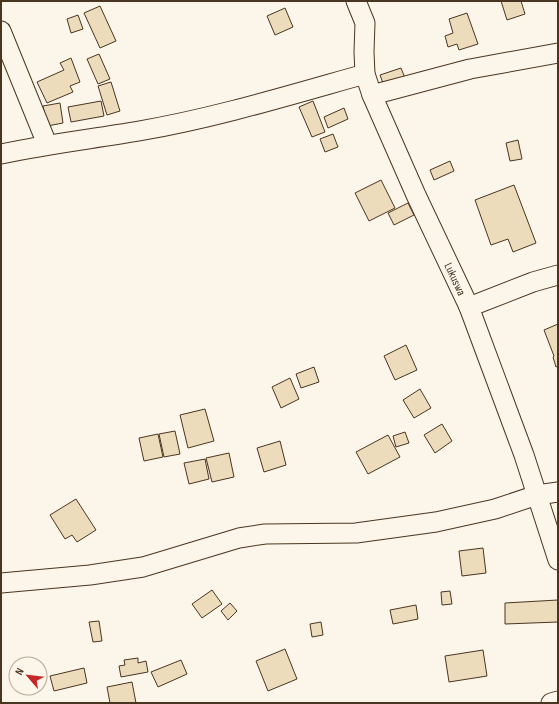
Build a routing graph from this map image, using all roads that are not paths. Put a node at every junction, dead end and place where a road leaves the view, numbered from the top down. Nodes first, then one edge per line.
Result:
1 (356, 1) edge
2 (1, 31) edge
3 (558, 53) edge
4 (365, 74) junction
5 (372, 95) junction
6 (47, 144) junction
7 (1, 154) edge
8 (558, 275) edge
9 (469, 308) junction
10 (558, 492) edge
11 (537, 495) junction
12 (558, 560) edge
13 (1, 583) edge
14 (558, 702) edge
15 (551, 703) edge

1 - 4 street, Lukuswa
2 - 6 street
3 - 5 street
4 - 5 street, Lukuswa
4 - 6 street
5 - 9 street, Lukuswa
6 - 7 street
8 - 9 street
9 - 11 street, Lukuswa
10 - 11 street
11 - 12 street, Lukuswa
11 - 13 street
14 - 15 street

